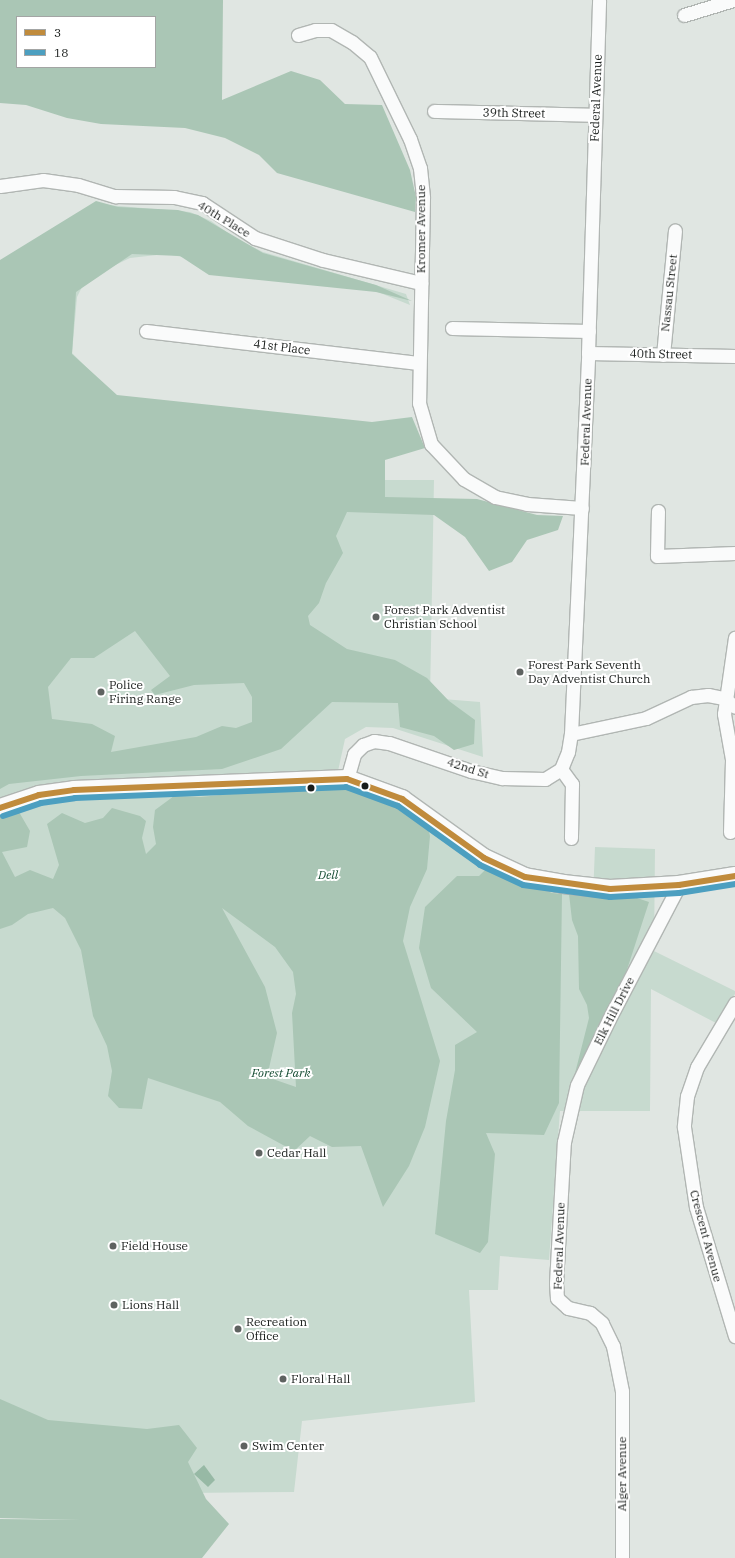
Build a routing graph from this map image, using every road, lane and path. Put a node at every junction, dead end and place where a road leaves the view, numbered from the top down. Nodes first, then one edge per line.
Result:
1 (599, 0) edge
2 (733, 0) edge
3 (684, 15) dead end
4 (298, 35) dead end
5 (434, 111) dead end
6 (595, 114) junction
7 (0, 186) edge
8 (675, 231) dead end
9 (421, 283) junction
10 (452, 328) dead end
11 (146, 331) dead end
12 (589, 331) junction
13 (588, 353) junction
14 (663, 355) junction
15 (734, 355) edge
16 (418, 363) junction
17 (582, 508) junction
18 (658, 511) dead end
19 (735, 553) edge
20 (735, 638) edge
21 (724, 698) junction
22 (735, 707) edge
23 (571, 734) junction
24 (561, 769) junction
25 (347, 779) junction
26 (0, 808) edge
27 (730, 832) dead end
28 (572, 838) dead end
29 (735, 876) edge
30 (679, 886) junction
31 (735, 1003) edge
32 (564, 1142) joint
33 (735, 1336) edge
34 (622, 1391) joint
35 (622, 1558) edge

1 - 6 street, Federal Avenue
2 - 3 street
4 - 9 street, Kromer Avenue
5 - 6 street, 39th Street
6 - 12 street, Federal Avenue
7 - 9 street, 40th Place
8 - 14 street, Nassau Street
9 - 16 street, Kromer Avenue
10 - 12 street
11 - 16 street, 41st Place
12 - 13 street, Federal Avenue
13 - 14 street, 40th Street
13 - 17 street, Federal Avenue
14 - 15 street, 40th Street
16 - 17 street, Kromer Avenue
17 - 23 street, Federal Avenue
18 - 19 street
20 - 21 street
21 - 22 street
21 - 23 street
21 - 27 street
23 - 24 street, Federal Avenue
24 - 25 street, 42nd St
24 - 28 street
25 - 26 main road
25 - 30 main road
29 - 30 main road
30 - 32 street, Elk Hill Drive
31 - 33 street, Crescent Avenue
32 - 34 street, Federal Avenue
34 - 35 street, Alger Avenue

